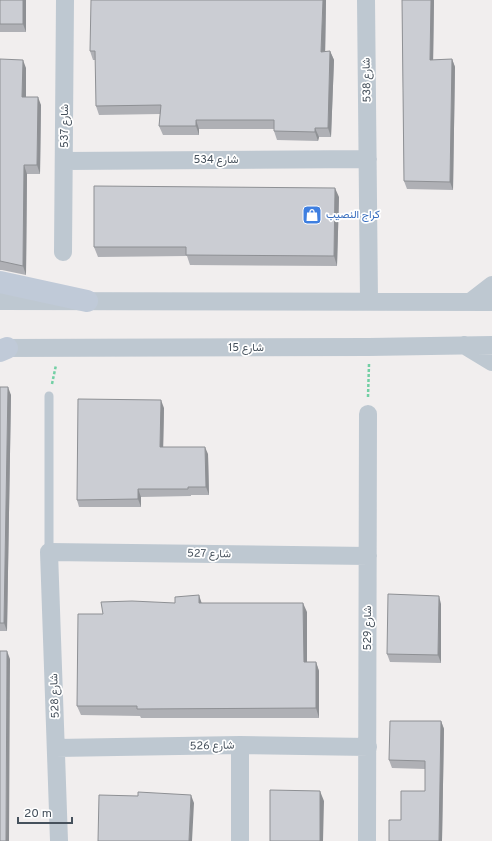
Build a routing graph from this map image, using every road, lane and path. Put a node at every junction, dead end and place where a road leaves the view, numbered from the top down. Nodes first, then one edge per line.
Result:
1 (65, 0) edge
2 (366, 0) edge
3 (368, 159) junction
4 (65, 161) junction
5 (63, 252) dead end
6 (0, 282) edge
7 (492, 285) edge
8 (0, 301) edge
9 (87, 301) junction
10 (369, 301) junction
11 (470, 302) junction
12 (492, 302) edge
13 (492, 344) edge
14 (464, 345) junction
15 (369, 347) junction
16 (60, 348) junction
17 (2, 349) edge
18 (492, 362) edge
19 (49, 396) joint
20 (368, 414) joint
21 (49, 552) junction
22 (368, 556) junction
23 (240, 745) junction
24 (368, 747) junction
25 (56, 748) junction
26 (60, 841) edge
27 (240, 841) edge
28 (367, 841) edge

1 - 4 street, شارع 537
2 - 3 street, شارع 538
3 - 4 street, شارع 534
3 - 10 street
4 - 5 street, شارع 537
6 - 9 street
7 - 11 street
8 - 9 street
9 - 10 street
10 - 11 street
11 - 12 street
13 - 14 street, شارع 15
14 - 15 street, شارع 15
14 - 18 street
15 - 16 street, شارع 15
15 - 20 path
16 - 17 street, شارع 15
16 - 19 path
19 - 21 lane
20 - 22 street, شارع 529
21 - 22 street, شارع 527
21 - 25 street, شارع 528
22 - 24 street, شارع 529
23 - 24 street, شارع 526
23 - 25 street, شارع 526
23 - 27 street
24 - 28 street, شارع 529
25 - 26 street, شارع 528

